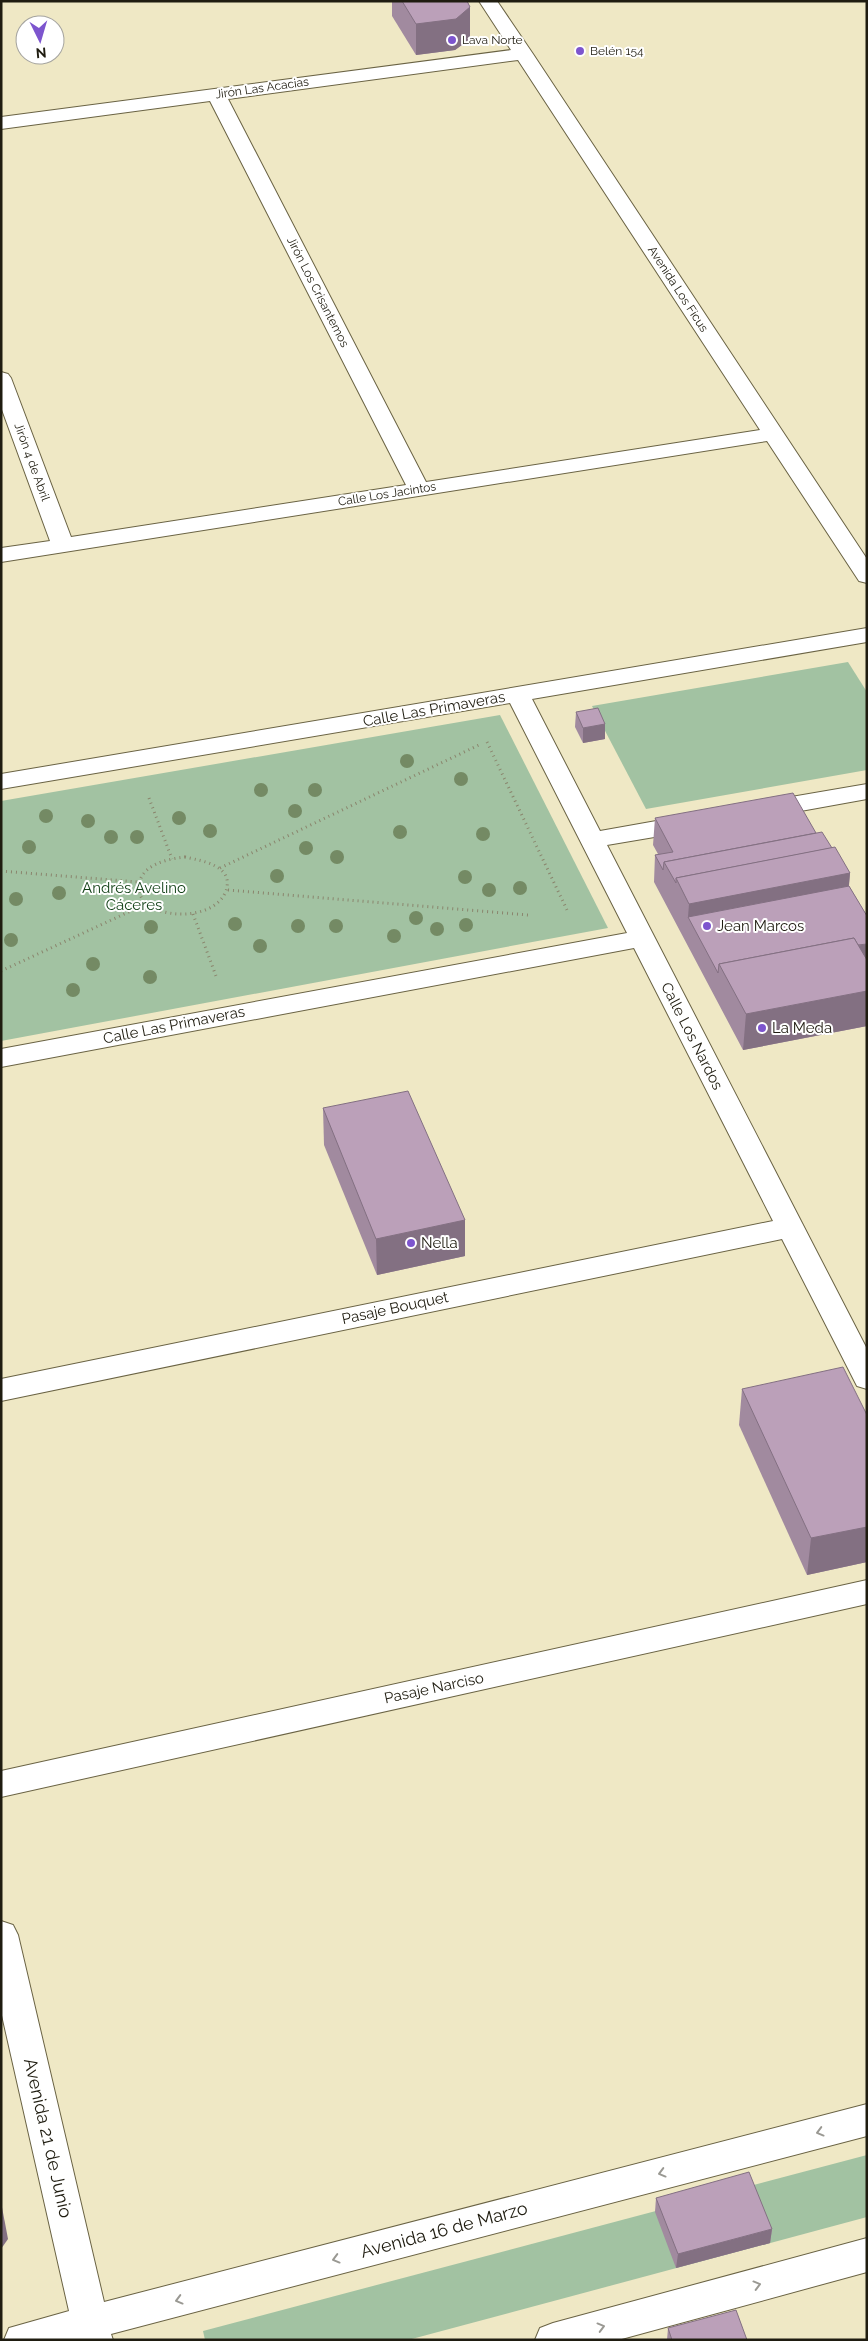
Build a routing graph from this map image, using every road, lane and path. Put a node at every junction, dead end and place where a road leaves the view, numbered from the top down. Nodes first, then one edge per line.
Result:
1 (488, 1) edge
2 (524, 54) junction
3 (216, 94) junction
4 (1, 123) edge
5 (1, 378) edge
6 (773, 434) junction
7 (419, 489) junction
8 (63, 545) junction
9 (1, 555) edge
10 (867, 576) edge
11 (867, 635) edge
12 (518, 694) junction
13 (1, 782) edge
14 (146, 790) dead end
15 (867, 791) edge
16 (740, 814) edge
17 (710, 819) edge
18 (593, 840) junction
19 (172, 858) junction
20 (220, 868) junction
21 (1, 871) edge
22 (138, 882) junction
23 (228, 890) junction
24 (146, 904) junction
25 (193, 914) junction
26 (532, 915) dead end
27 (571, 919) dead end
28 (642, 938) junction
29 (1, 971) edge
30 (220, 984) dead end
31 (1, 1058) edge
32 (790, 1226) junction
33 (867, 1378) edge
34 (1, 1390) edge
35 (867, 1592) edge
36 (1, 1784) edge
37 (1, 1935) edge
38 (867, 2120) edge
39 (867, 2256) edge
40 (92, 2331) edge
41 (22, 2340) edge
42 (554, 2340) edge

1 - 2 street, Avenida Los Ficus
2 - 3 street, Jirón Las Acacias
2 - 6 street, Avenida Los Ficus
3 - 4 street, Jirón Las Acacias
3 - 7 street, Jirón Los Crisantemos
5 - 8 street, Jirón 4 de Abril
6 - 7 street, Calle Los Jacintos
6 - 10 street, Avenida Los Ficus
7 - 8 street, Calle Los Jacintos
8 - 9 street, Calle Los Jacintos
11 - 12 street, Calle Las Primaveras
12 - 13 street, Calle Las Primaveras
12 - 18 street, Calle Los Nardos
14 - 19 path
15 - 16 street
17 - 18 street
18 - 28 street, Calle Los Nardos
19 - 20 path
19 - 22 path
20 - 23 path
20 - 27 path
21 - 22 path
22 - 24 path
23 - 25 path
23 - 26 path
24 - 25 path
24 - 29 path
25 - 30 path
28 - 31 street, Calle Las Primaveras
28 - 32 street, Calle Los Nardos
32 - 33 street, Calle Los Nardos
32 - 34 street, Pasaje Bouquet
35 - 36 street, Pasaje Narciso
37 - 40 street, Avenida 21 de Junio
38 -> 40 street, Avenida 16 de Marzo
42 -> 39 street
40 - 41 street, Avenida 16 de Marzo

